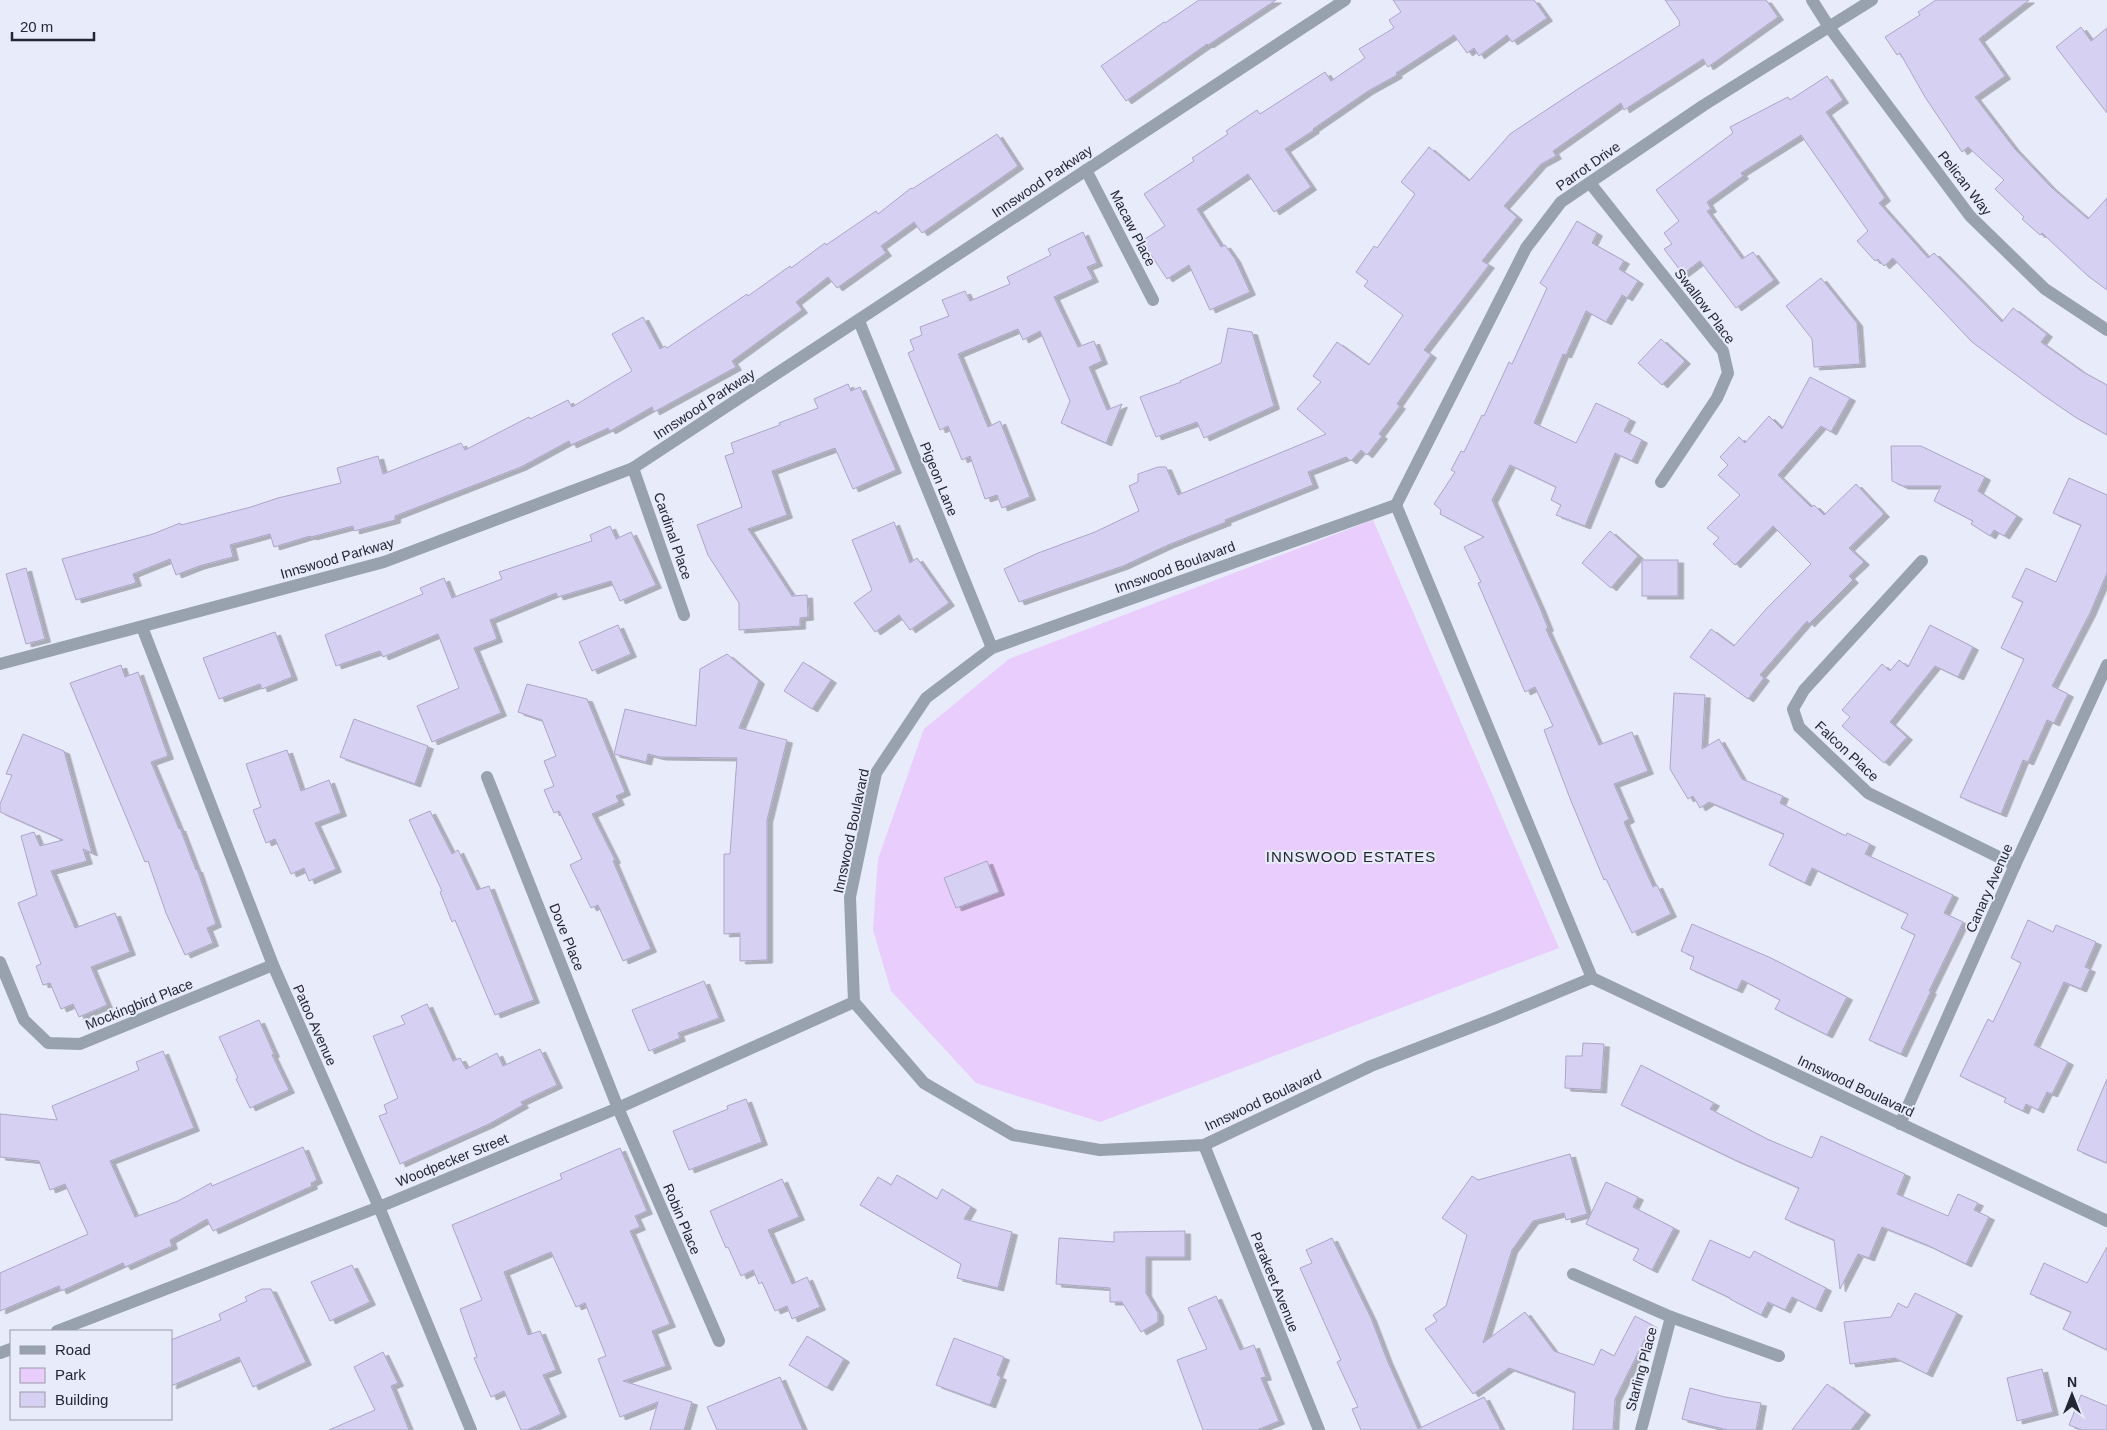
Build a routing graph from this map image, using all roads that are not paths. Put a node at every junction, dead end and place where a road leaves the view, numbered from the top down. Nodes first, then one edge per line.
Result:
1 (1345, 0) edge
2 (1812, 0) edge
3 (1872, 0) edge
4 (1829, 26) junction
5 (1086, 170) junction
6 (1590, 183) junction
7 (1153, 300) dead end
8 (859, 320) junction
9 (2107, 330) edge
10 (633, 468) junction
11 (1661, 482) dead end
12 (1396, 504) junction
13 (1922, 561) dead end
14 (684, 614) dead end
15 (142, 627) junction
16 (992, 648) junction
17 (0, 664) edge
18 (2107, 665) edge
19 (487, 777) dead end
20 (2015, 865) junction
21 (0, 962) edge
22 (273, 965) junction
23 (1592, 978) junction
24 (854, 1002) junction
25 (618, 1108) junction
26 (1900, 1124) junction
27 (1204, 1145) junction
28 (379, 1207) junction
29 (2107, 1221) edge
30 (1573, 1274) dead end
31 (1670, 1317) junction
32 (60, 1330) edge
33 (719, 1341) dead end
34 (1779, 1356) dead end
35 (472, 1430) edge
36 (1319, 1430) edge
37 (1641, 1430) edge

1 - 5 street, Innswood Parkway
2 - 4 street
3 - 4 street, Parrot Drive
4 - 6 street, Parrot Drive
4 - 9 street, Pelican Way
5 - 7 street, Macaw Place
5 - 8 street, Innswood Parkway
6 - 11 street, Swallow Place
6 - 12 street, Parrot Drive
8 - 10 street, Innswood Parkway
8 - 16 street, Pigeon Lane
10 - 14 street, Cardinal Place
10 - 15 street, Innswood Parkway
12 - 16 street, Innswood Boulavard
12 - 23 street
13 - 20 street, Falcon Place
15 - 17 street, Innswood Parkway
15 - 22 street, Patoo Avenue
16 - 24 street, Innswood Boulavard
18 - 20 street, Canary Avenue
19 - 25 street, Dove Place
20 - 26 street, Canary Avenue
21 - 22 street, Mockingbird Place
22 - 28 street, Patoo Avenue
23 - 26 street, Innswood Boulavard
23 - 27 street, Innswood Boulavard
24 - 25 street, Woodpecker Street
24 - 27 street, Innswood Boulavard
25 - 28 street, Woodpecker Street
25 - 33 street, Robin Place
26 - 29 street, Innswood Boulavard
27 - 36 street, Parakeet Avenue
28 - 32 street, Woodpecker Street
28 - 35 street, Patoo Avenue
30 - 31 street
31 - 34 street
31 - 37 street, Starling Place

